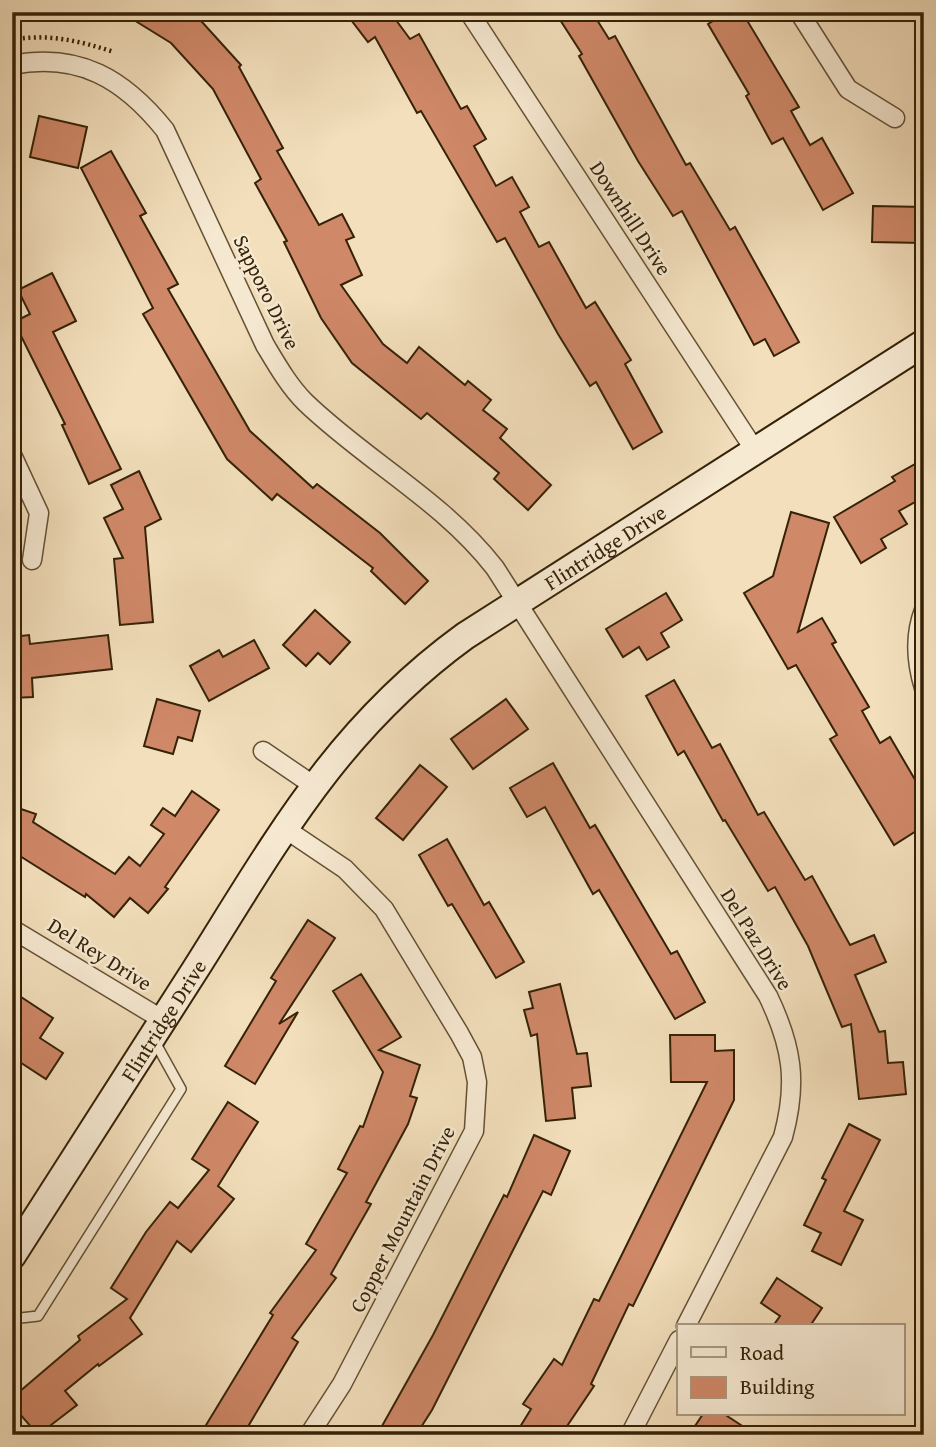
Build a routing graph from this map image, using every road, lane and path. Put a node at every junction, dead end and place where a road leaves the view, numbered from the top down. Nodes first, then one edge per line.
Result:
1 (470, 12) edge
2 (799, 12) edge
3 (12, 65) edge
4 (895, 118) dead end
5 (924, 343) edge
6 (754, 449) junction
7 (12, 455) edge
8 (32, 560) dead end
9 (516, 603) junction
10 (924, 610) edge
11 (924, 688) edge
12 (263, 751) dead end
13 (313, 785) junction
14 (284, 828) junction
15 (12, 929) edge
16 (158, 1029) junction
17 (12, 1256) edge
18 (12, 1318) edge
19 (687, 1324) edge
20 (677, 1344) edge
21 (309, 1435) edge
22 (630, 1435) edge

1 - 6 street, Downhill Drive
2 - 4 street
3 - 9 street, Sapporo Drive
5 - 6 street, Flintridge Drive
6 - 9 street, Flintridge Drive
7 - 8 street
9 - 13 street, Flintridge Drive
9 - 19 street, Del Paz Drive
10 - 11 street
12 - 13 street
13 - 14 street, Flintridge Drive
14 - 16 street, Flintridge Drive
14 - 21 street, Copper Mountain Drive
15 - 16 street, Del Rey Drive
16 - 17 street, Flintridge Drive
16 - 18 lane
20 - 22 street

